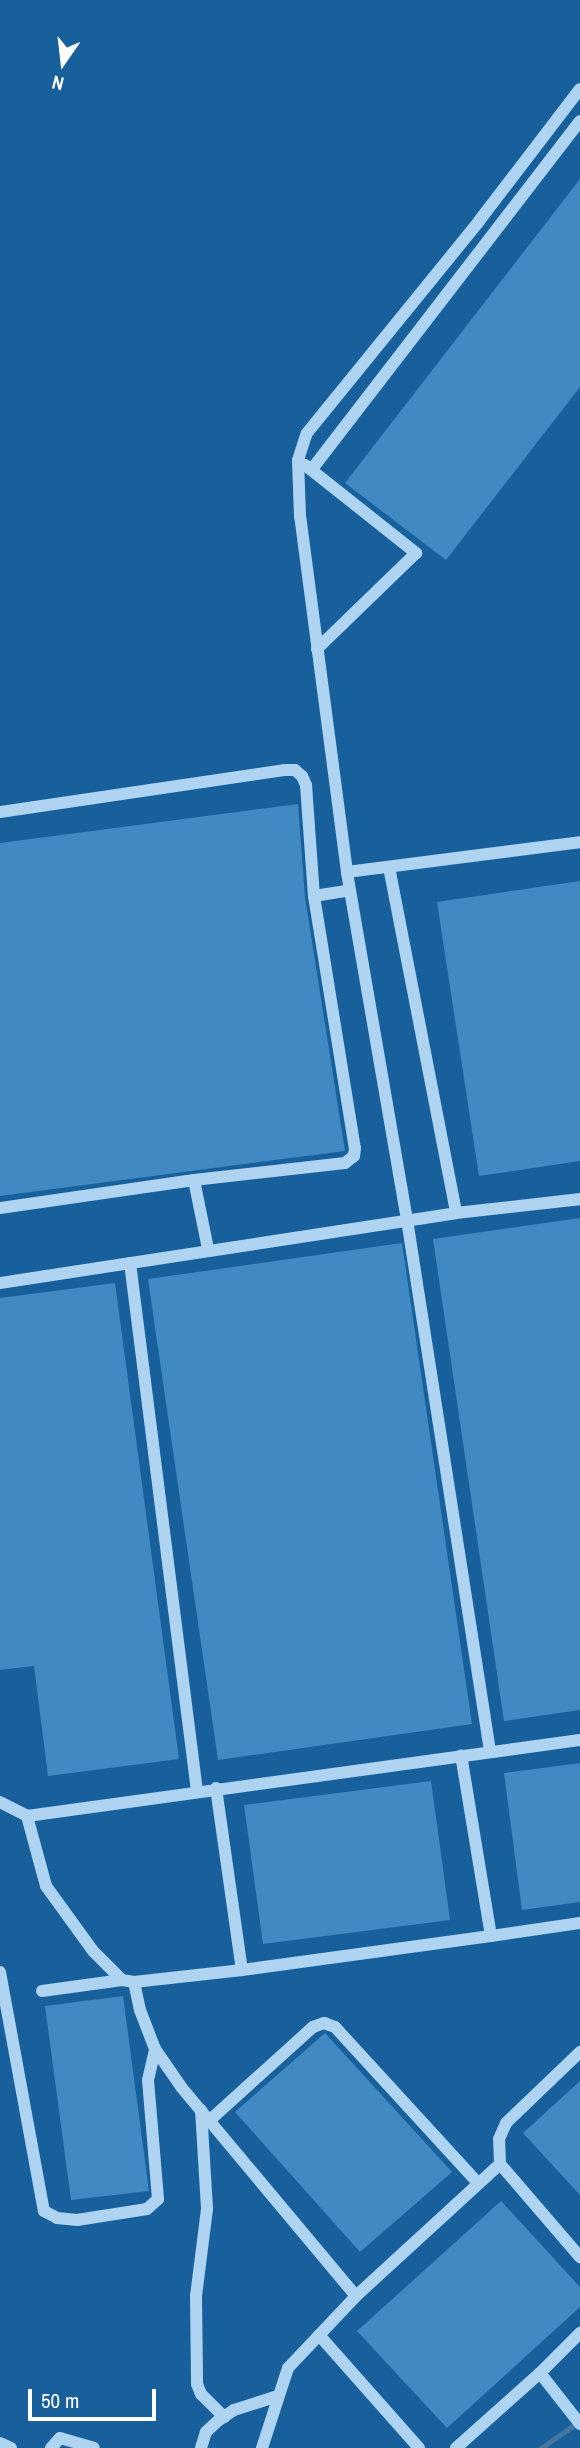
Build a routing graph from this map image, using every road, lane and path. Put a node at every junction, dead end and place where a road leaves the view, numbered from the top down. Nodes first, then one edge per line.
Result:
1 (580, 89) edge
2 (580, 121) edge
3 (298, 460) junction
4 (312, 469) junction
5 (317, 649) junction
6 (0, 812) edge
7 (580, 842) edge
8 (389, 867) junction
9 (347, 872) junction
10 (350, 890) junction
11 (314, 896) junction
12 (194, 1180) junction
13 (580, 1199) edge
14 (0, 1208) edge
15 (456, 1213) junction
16 (407, 1220) junction
17 (208, 1249) junction
18 (130, 1263) junction
19 (0, 1283) edge
20 (580, 1740) edge
21 (490, 1751) junction
22 (461, 1755) junction
23 (216, 1788) junction
24 (197, 1791) junction
25 (0, 1802) edge
26 (27, 1816) junction
27 (580, 1923) edge
28 (491, 1936) junction
29 (242, 1970) junction
30 (0, 1972) edge
31 (128, 1981) junction
32 (42, 1991) dead end
33 (155, 2049) junction
34 (580, 2052) edge
35 (201, 2109) junction
36 (210, 2120) junction
37 (500, 2164) junction
38 (478, 2183) junction
39 (580, 2257) edge
40 (356, 2296) junction
41 (580, 2333) edge
42 (319, 2335) junction
43 (540, 2373) junction
44 (278, 2396) junction
45 (224, 2417) junction
46 (577, 2419) edge
47 (0, 2443) edge
48 (11, 2448) edge
49 (51, 2448) edge
50 (94, 2448) edge
51 (201, 2448) edge
52 (262, 2448) edge
53 (419, 2448) edge
54 (456, 2448) edge

1 - 3 street
2 - 4 street
3 - 4 street
3 - 5 street
4 - 5 street
5 - 9 street
6 - 11 street
7 - 8 street
8 - 9 street
8 - 15 street
9 - 10 street
10 - 11 street
10 - 16 street
11 - 12 street
12 - 14 street
12 - 17 street
13 - 15 street
15 - 16 street
16 - 17 street
16 - 21 street
17 - 18 street
18 - 19 street
18 - 24 street
20 - 21 street
21 - 22 street
22 - 23 street
22 - 28 street
23 - 24 street
23 - 29 street
24 - 26 street
25 - 26 street
26 - 31 street
27 - 28 street
28 - 29 street
29 - 31 street
30 - 33 street
31 - 32 street
31 - 33 street
33 - 35 street
34 - 37 street
35 - 36 street
35 - 45 street
36 - 38 street
36 - 40 street
37 - 38 street
37 - 39 street
38 - 40 street
40 - 42 street
41 - 43 street
42 - 44 street
42 - 53 street
43 - 46 street
43 - 54 street
44 - 45 street
44 - 52 street
45 - 51 street
47 - 48 street
49 - 50 street

